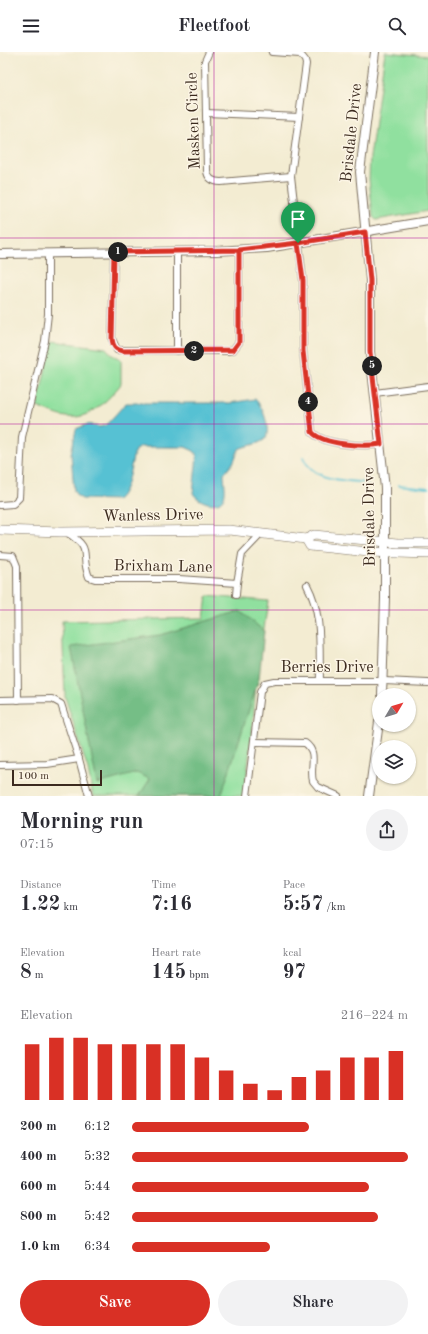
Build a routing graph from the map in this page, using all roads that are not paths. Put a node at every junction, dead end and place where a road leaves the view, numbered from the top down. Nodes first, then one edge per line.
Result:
1 (209, 52) edge
2 (272, 52) edge
3 (375, 52) edge
4 (206, 113) junction
5 (299, 117) junction
6 (292, 176) junction
7 (428, 221) edge
8 (365, 232) junction
9 (298, 243) junction
10 (239, 250) junction
11 (177, 251) junction
12 (114, 252) junction
13 (48, 253) junction
14 (0, 254) edge
15 (177, 352) junction
16 (428, 386) edge
17 (375, 392) junction
18 (381, 444) junction
19 (0, 505) edge
20 (0, 530) edge
21 (64, 531) junction
22 (261, 534) junction
23 (306, 539) junction
24 (385, 542) junction
25 (428, 543) edge
26 (385, 553) junction
27 (428, 554) edge
28 (0, 555) edge
29 (237, 583) junction
30 (307, 585) dead end
31 (236, 595) dead end
32 (320, 681) junction
33 (384, 681) junction
34 (428, 683) edge
35 (383, 688) edge
36 (0, 700) edge
37 (18, 700) junction
38 (378, 732) edge
39 (255, 742) junction
40 (79, 759) junction
41 (0, 765) edge
42 (89, 796) edge
43 (247, 796) edge
44 (338, 796) edge
45 (369, 796) edge

1 - 4 street, Masken Circle
2 - 5 street
3 - 8 street, Brisdale Drive
4 - 5 street
4 - 6 street, Masken Circle
5 - 6 street
6 - 9 street
7 - 8 street
8 - 9 street
8 - 17 street, Brisdale Drive
9 - 10 street
9 - 18 street
10 - 11 street
10 - 15 street
11 - 12 street
11 - 15 street
12 - 13 street
12 - 15 street
13 - 14 street
13 - 19 street
16 - 17 street
17 - 18 street, Brisdale Drive
18 - 24 street, Brisdale Drive
20 - 21 main road, Wanless Drive
21 - 22 main road, Wanless Drive
21 - 29 street, Brixham Lane
22 - 23 main road, Wanless Drive
22 - 29 street
23 - 24 main road, Wanless Drive
23 - 26 main road, Wanless Drive
24 - 25 main road, Wanless Drive
24 - 26 street, Brisdale Drive
26 - 27 main road, Wanless Drive
26 - 33 street, Brisdale Drive
28 - 37 street
29 - 31 street
30 - 32 street
32 - 33 street, Berries Drive
32 - 39 street, Berries Drive
33 - 34 street, Berries Drive
33 - 35 street, Brisdale Drive
36 - 37 street
37 - 40 street
38 - 45 street
39 - 43 street, Berries Drive
39 - 44 street
40 - 41 street
40 - 42 street

